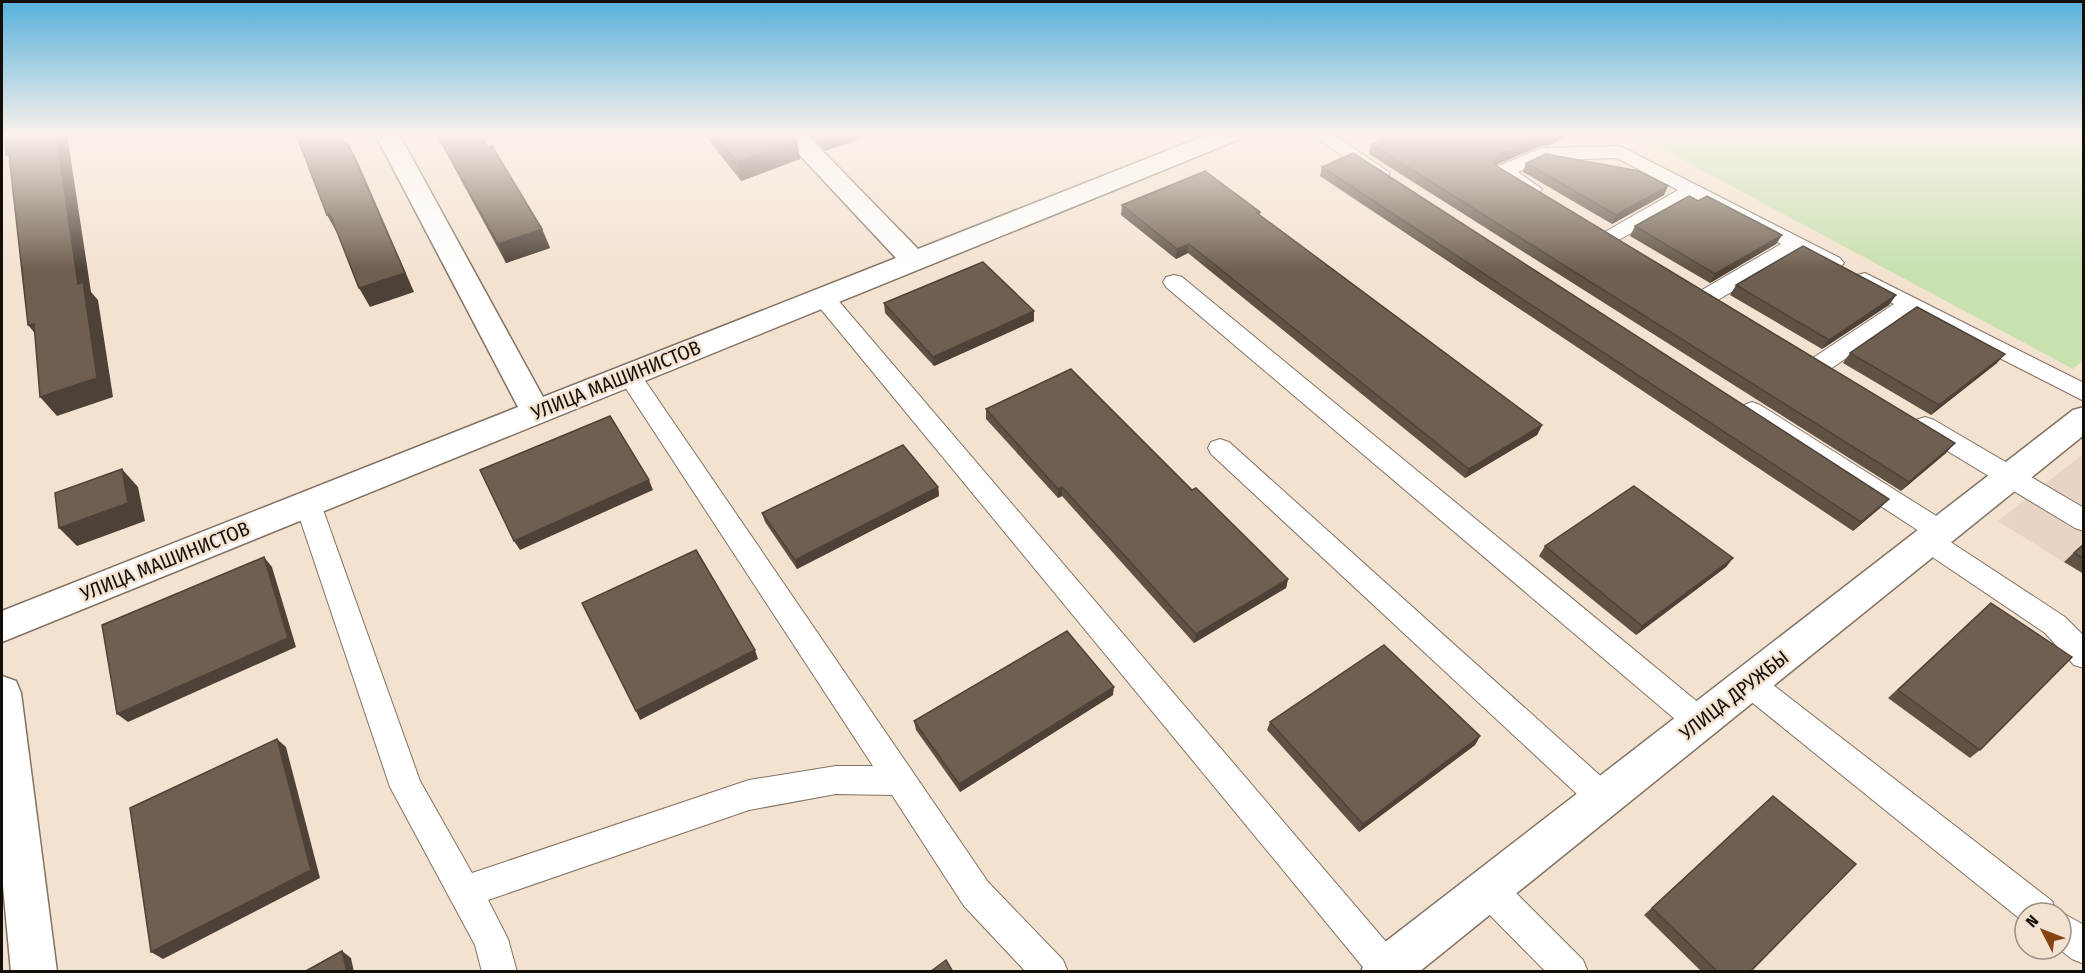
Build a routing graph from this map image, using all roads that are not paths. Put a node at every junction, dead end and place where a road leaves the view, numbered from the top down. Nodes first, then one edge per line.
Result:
1 (411, 179) edge
2 (836, 179) edge
3 (1118, 179) edge
4 (1390, 179) edge
5 (1516, 179) edge
6 (1673, 179) edge
7 (1400, 186) edge
8 (1693, 190) junction
9 (1551, 201) edge
10 (1590, 225) edge
11 (1610, 237) junction
12 (1797, 244) junction
13 (1630, 249) edge
14 (914, 261) junction
15 (1174, 282) dead end
16 (1689, 284) edge
17 (1708, 296) junction
18 (823, 297) junction
19 (1910, 303) junction
20 (1729, 308) edge
21 (1801, 351) edge
22 (1821, 364) junction
23 (629, 375) junction
24 (1841, 376) edge
25 (2084, 393) edge
26 (1730, 397) edge
27 (536, 412) junction
28 (1910, 417) edge
29 (2084, 418) edge
30 (1220, 448) dead end
31 (2009, 476) junction
32 (308, 504) junction
33 (2084, 521) edge
34 (1934, 536) junction
35 (2, 627) edge
36 (2084, 656) edge
37 (1749, 683) junction
38 (2, 693) edge
39 (1700, 722) junction
40 (901, 782) junction
41 (1603, 798) junction
42 (1488, 889) junction
43 (464, 892) junction
44 (2025, 901) edge
45 (1385, 970) edge
46 (34, 972) edge
47 (500, 972) edge
48 (1051, 972) edge
49 (1571, 972) edge

1 - 27 street
2 - 14 street
3 - 14 street, УЛИЦА МАШИНИСТОВ
4 - 7 lane
5 - 9 lane
6 - 8 lane
8 - 11 lane
8 - 12 lane
10 - 11 lane
11 - 13 lane
12 - 17 lane
12 - 19 lane
14 - 18 street, УЛИЦА МАШИНИСТОВ
15 - 39 lane
16 - 17 lane
17 - 20 lane
18 - 23 street, УЛИЦА МАШИНИСТОВ
18 - 45 lane
19 - 22 lane
19 - 25 lane
21 - 22 lane
22 - 24 lane
23 - 27 street, УЛИЦА МАШИНИСТОВ
23 - 40 lane
26 - 34 lane
27 - 32 street, УЛИЦА МАШИНИСТОВ
28 - 31 lane
29 - 31 street, УЛИЦА ДРУЖБЫ
30 - 41 lane
31 - 33 lane
31 - 34 street, УЛИЦА ДРУЖБЫ
32 - 35 street, УЛИЦА МАШИНИСТОВ
32 - 43 lane
34 - 36 lane
34 - 37 street, УЛИЦА ДРУЖБЫ
37 - 39 street, УЛИЦА ДРУЖБЫ
37 - 44 lane
38 - 46 street
39 - 41 street, УЛИЦА ДРУЖБЫ
40 - 43 lane
40 - 48 lane
41 - 42 street, УЛИЦА ДРУЖБЫ
42 - 45 street, УЛИЦА ДРУЖБЫ
42 - 49 lane
43 - 47 lane

